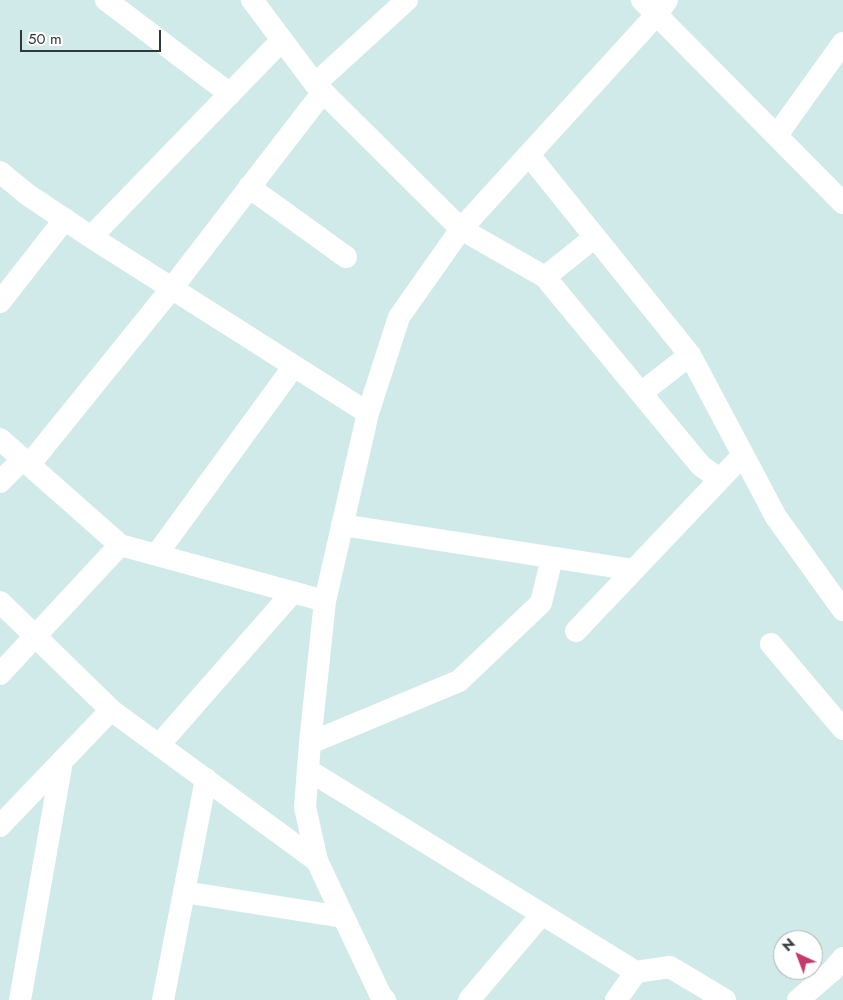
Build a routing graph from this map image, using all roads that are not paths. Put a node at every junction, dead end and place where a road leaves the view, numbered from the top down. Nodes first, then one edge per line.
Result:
1 (106, 0) edge
2 (252, 0) edge
3 (407, 0) edge
4 (655, 5) edge
5 (282, 40) junction
6 (843, 43) edge
7 (319, 88) junction
8 (230, 94) junction
9 (776, 135) junction
10 (529, 155) junction
11 (0, 172) edge
12 (249, 188) junction
13 (843, 203) edge
14 (65, 219) junction
15 (461, 229) junction
16 (91, 237) junction
17 (595, 237) junction
18 (346, 258) dead end
19 (545, 277) junction
20 (172, 288) junction
21 (0, 302) edge
22 (690, 355) junction
23 (294, 366) junction
24 (641, 393) junction
25 (368, 412) junction
26 (0, 439) edge
27 (743, 455) junction
28 (26, 462) junction
29 (720, 479) junction
30 (0, 482) edge
31 (342, 525) junction
32 (120, 545) junction
33 (157, 554) junction
34 (552, 558) junction
35 (634, 570) junction
36 (293, 592) junction
37 (324, 600) junction
38 (0, 602) edge
39 (843, 610) edge
40 (576, 631) dead end
41 (36, 636) junction
42 (771, 644) dead end
43 (0, 674) edge
44 (111, 710) junction
45 (843, 729) edge
46 (310, 743) junction
47 (159, 745) junction
48 (62, 761) junction
49 (308, 770) junction
50 (206, 779) junction
51 (0, 826) edge
52 (317, 861) junction
53 (184, 892) junction
54 (542, 914) junction
55 (343, 917) junction
56 (843, 958) edge
57 (636, 972) junction
58 (0, 998) edge
59 (8, 1000) edge
60 (20, 1000) edge
61 (164, 1000) edge
62 (385, 1000) edge
63 (469, 1000) edge
64 (616, 1000) edge
65 (725, 1000) edge
66 (798, 1000) edge

1 - 8 street
2 - 5 street
3 - 7 street
4 - 9 street
4 - 10 street
5 - 7 street
5 - 8 street
6 - 9 street
7 - 12 street
7 - 15 street
8 - 16 street
9 - 13 street
10 - 15 street
10 - 17 street
11 - 14 street
12 - 18 street
12 - 20 street
14 - 16 street
14 - 21 street
15 - 19 street
15 - 25 street
16 - 20 street
17 - 19 street
17 - 22 street
19 - 24 street
20 - 23 street
20 - 28 street
22 - 24 street
22 - 27 street
23 - 25 street
23 - 33 street
24 - 29 street
25 - 31 street
26 - 28 street
27 - 29 street
27 - 39 street
28 - 30 street
28 - 32 street
29 - 35 street
31 - 34 street
31 - 37 street
32 - 33 street
32 - 41 street
33 - 36 street
34 - 35 street
34 - 46 street
35 - 40 street
36 - 37 street
36 - 47 street
37 - 46 street
38 - 41 street
41 - 43 street
41 - 44 street
42 - 45 street
44 - 47 street
44 - 48 street
46 - 49 street
47 - 50 street
48 - 51 street
48 - 60 street
49 - 52 street
49 - 54 street
50 - 52 street
50 - 53 street
52 - 55 street
53 - 55 street
53 - 61 street
54 - 57 street
54 - 63 street
55 - 62 street
56 - 66 street
57 - 64 street
57 - 65 street
58 - 59 street

